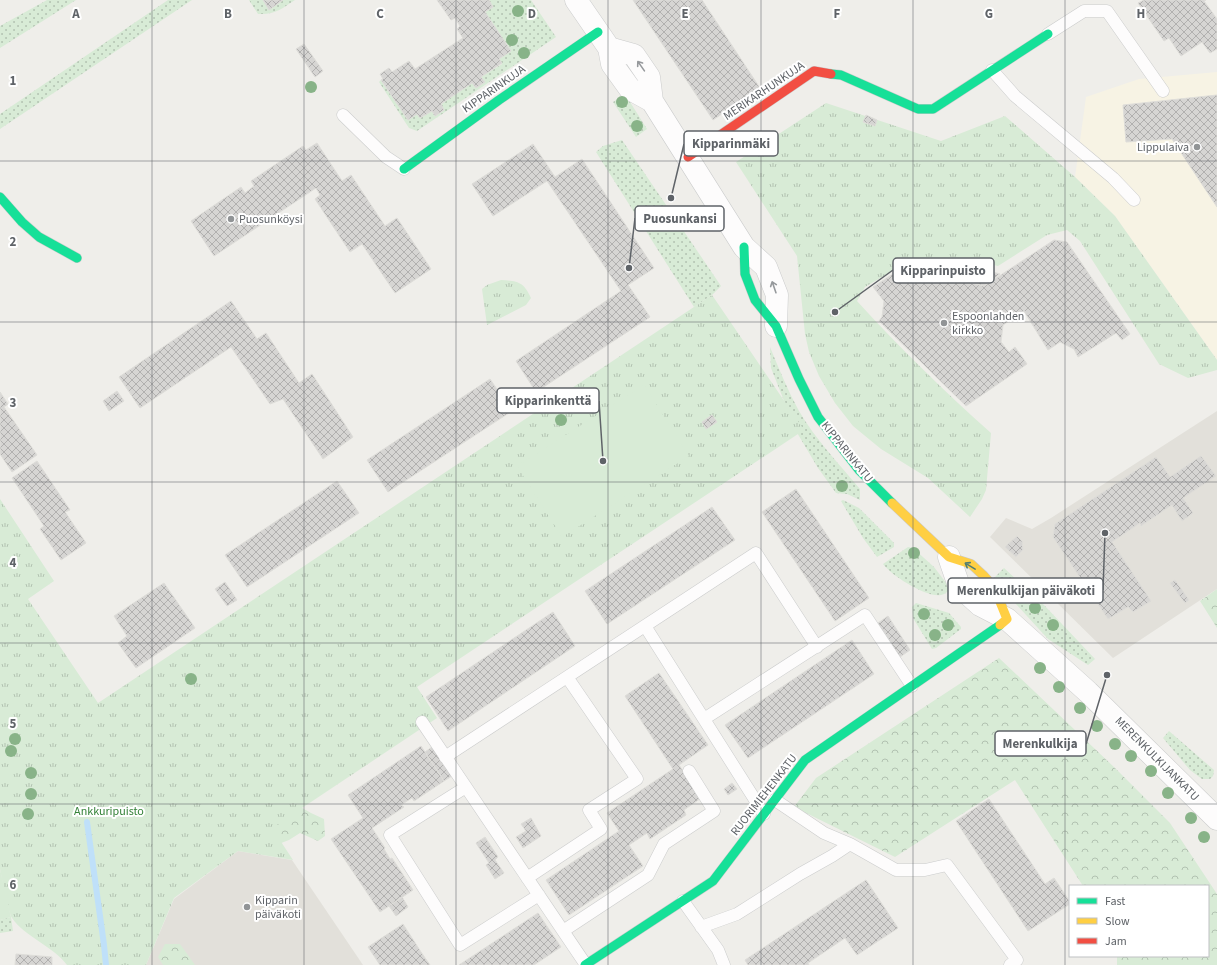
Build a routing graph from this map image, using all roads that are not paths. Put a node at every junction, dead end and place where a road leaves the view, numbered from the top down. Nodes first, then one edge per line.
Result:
1 (576, 0) edge
2 (1048, 34) joint
3 (604, 40) junction
4 (992, 70) junction
5 (1163, 91) dead end
6 (343, 115) dead end
7 (688, 157) junction
8 (404, 168) joint
9 (0, 197) edge
10 (1134, 200) dead end
11 (77, 258) dead end
12 (776, 326) joint
13 (949, 557) joint
14 (1007, 619) junction
15 (645, 626) junction
16 (817, 647) junction
17 (567, 677) junction
18 (912, 686) junction
19 (704, 719) junction
20 (422, 722) dead end
21 (445, 757) junction
22 (689, 771) dead end
23 (466, 787) junction
24 (774, 800) junction
25 (764, 814) junction
26 (1217, 819) edge
27 (850, 844) junction
28 (527, 878) junction
29 (539, 895) junction
30 (683, 901) junction
31 (701, 926) junction
32 (563, 931) junction
33 (585, 965) edge
34 (724, 965) edge
35 (1010, 965) edge

1 - 3 street
2 - 4 street, MERIKARHUNKUJA
2 - 5 lane
3 - 7 street, KIPPARINKATU
3 - 8 street, KIPPARINKUJA
4 - 7 street, MERIKARHUNKUJA
4 - 10 lane
6 - 8 lane
7 - 12 street, KIPPARINKATU
9 - 11 street
12 - 13 street, KIPPARINKATU
13 - 14 street, KIPPARINKATU
14 - 18 street, RUORIMIEHENKATU
14 - 26 street, MERENKULKIJANKATU
15 - 16 lane
15 - 17 lane
15 - 19 lane
16 - 18 lane
16 - 19 lane
17 - 21 lane
17 - 28 lane
18 - 24 street, RUORIMIEHENKATU
19 - 25 lane
20 - 21 lane
21 - 23 lane
22 - 32 lane
23 - 28 lane
23 - 29 lane
24 - 25 street, RUORIMIEHENKATU
24 - 27 lane
25 - 30 street, RUORIMIEHENKATU
27 - 31 lane
27 - 35 lane
28 - 29 lane
29 - 32 lane
30 - 31 lane
30 - 33 street, RUORIMIEHENKATU
31 - 34 lane
32 - 33 lane

